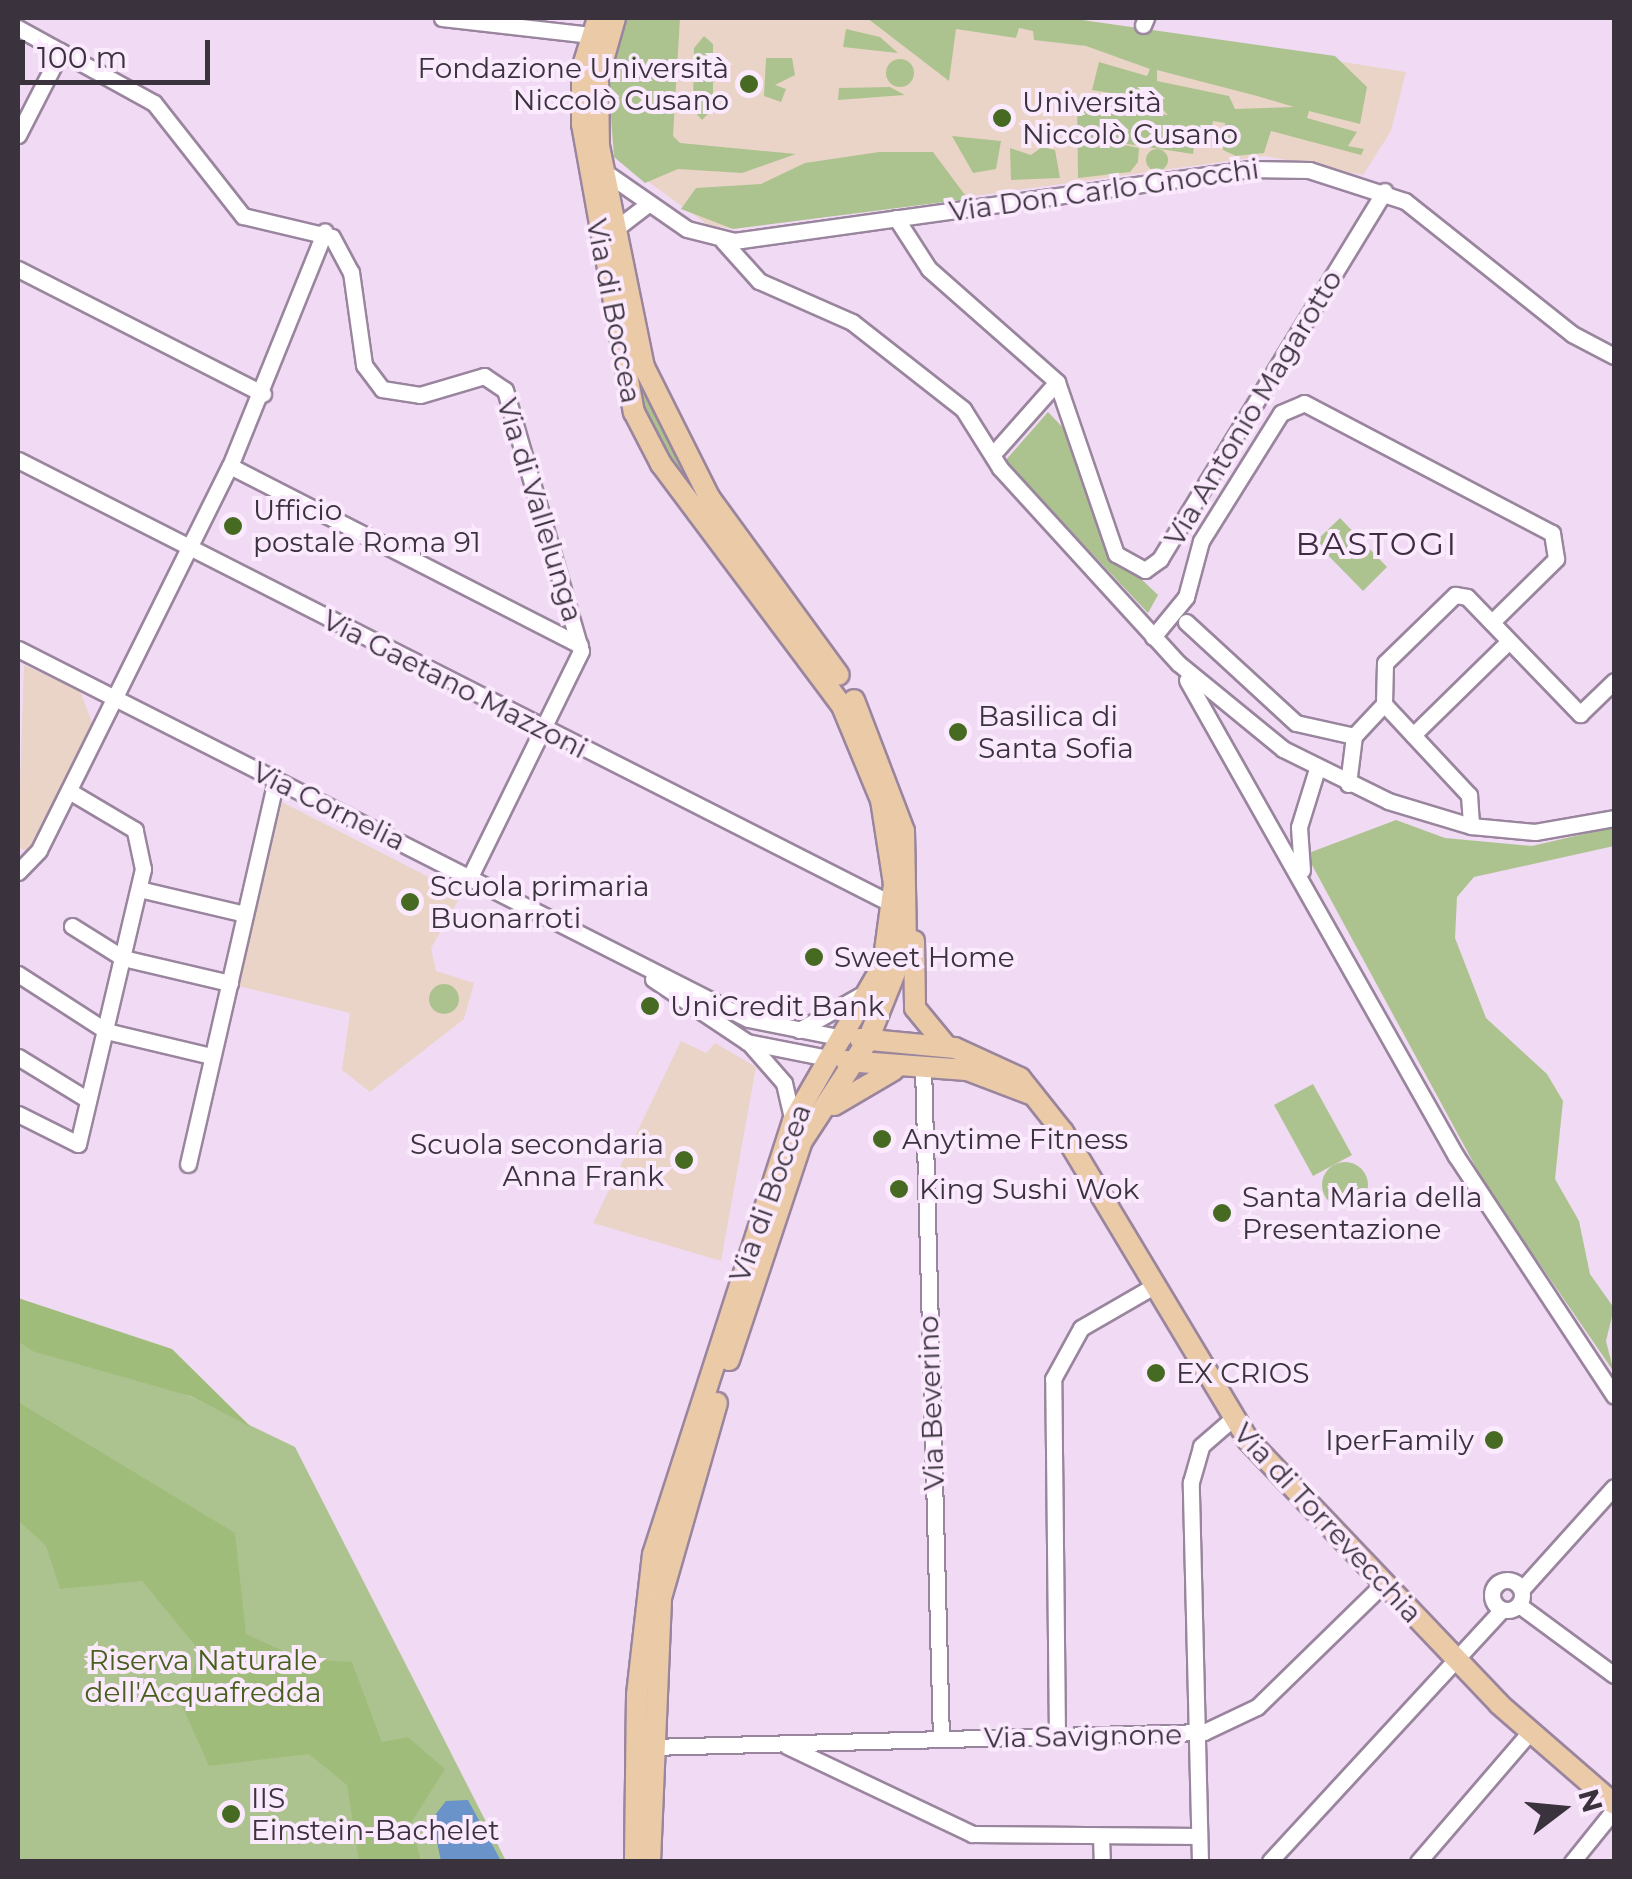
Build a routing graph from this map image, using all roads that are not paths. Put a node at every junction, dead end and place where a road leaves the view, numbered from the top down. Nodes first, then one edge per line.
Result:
1 (442, 18) edge
2 (615, 18) edge
3 (594, 26) edge
4 (18, 28) edge
5 (61, 51) junction
6 (18, 135) edge
7 (595, 171) junction
8 (1385, 190) junction
9 (648, 204) junction
10 (896, 218) junction
11 (326, 232) junction
12 (612, 233) junction
13 (723, 240) junction
14 (18, 269) edge
15 (1614, 356) edge
16 (1057, 382) junction
17 (264, 394) junction
18 (993, 454) junction
19 (18, 460) edge
20 (230, 466) junction
21 (190, 549) junction
22 (1186, 622) dead end
23 (1492, 622) junction
24 (1153, 637) junction
25 (1508, 641) junction
26 (580, 645) junction
27 (18, 649) edge
28 (1178, 663) junction
29 (1614, 681) edge
30 (116, 699) junction
31 (1384, 704) junction
32 (543, 728) junction
33 (1414, 735) junction
34 (1354, 736) junction
35 (1316, 769) junction
36 (276, 780) junction
37 (1348, 784) junction
38 (69, 792) junction
39 (1614, 818) edge
40 (1471, 826) junction
41 (18, 872) edge
42 (1303, 874) junction
43 (470, 877) junction
44 (139, 889) junction
45 (902, 909) junction
46 (245, 914) junction
47 (72, 926) dead end
48 (123, 958) junction
49 (638, 967) junction
50 (18, 974) edge
51 (230, 983) junction
52 (872, 987) junction
53 (106, 1031) junction
54 (793, 1032) junction
55 (843, 1038) junction
56 (868, 1040) junction
57 (747, 1042) junction
58 (947, 1047) junction
59 (211, 1056) junction
60 (18, 1057) edge
61 (828, 1058) junction
62 (855, 1061) junction
63 (923, 1066) junction
64 (1034, 1095) junction
65 (88, 1100) junction
66 (18, 1114) edge
67 (799, 1128) junction
68 (188, 1164) dead end
69 (1152, 1287) junction
70 (1614, 1396) edge
71 (1231, 1420) junction
72 (1614, 1488) edge
73 (1383, 1584) junction
74 (1520, 1597) junction
75 (1502, 1610) junction
76 (1456, 1660) junction
77 (1614, 1675) edge
78 (1529, 1732) junction
79 (1195, 1734) junction
80 (1057, 1736) junction
81 (941, 1740) junction
82 (787, 1746) junction
83 (650, 1747) junction
84 (1614, 1807) edge
85 (1200, 1836) junction
86 (1102, 1837) junction
87 (1424, 1859) edge
88 (1270, 1860) edge
89 (635, 1862) edge
90 (650, 1862) edge
91 (1102, 1862) edge
92 (1200, 1862) edge
93 (1572, 1862) edge

1 - 3 street
2 - 7 main road, Via di Boccea
3 - 7 main road, Via di Boccea
4 - 5 street
5 - 6 street
5 - 11 street
7 - 9 street
7 - 12 main road, Via di Boccea
7 - 45 main road, Via di Boccea
8 - 10 street, Via Don Carlo Gnocchi
8 - 15 street, Via Don Carlo Gnocchi
8 - 16 street, Via Antonio Magarotto
9 - 12 street
9 - 13 street
10 - 13 street, Via Don Carlo Gnocchi
10 - 16 street, Via Antonio Magarotto
11 - 17 street
11 - 26 street, Via di Vallelunga
12 - 45 main road, Via di Boccea
13 - 18 street
14 - 17 street
16 - 18 street
17 - 20 street
18 - 24 street
19 - 21 street, Via Gaetano Mazzoni
20 - 21 street
20 - 26 street
21 - 30 street
21 - 32 street, Via Gaetano Mazzoni
22 - 34 street
23 - 24 street
23 - 25 street
23 - 31 street
24 - 28 street
25 - 29 street
25 - 33 street
26 - 32 street, Via di Vallelunga
27 - 30 street, Via Cornelia
28 - 35 street
28 - 42 street
30 - 36 street, Via Cornelia
30 - 38 street
31 - 33 street
31 - 34 street
32 - 43 street, Via di Vallelunga
32 - 45 street, Via Gaetano Mazzoni
33 - 40 street
34 - 37 street
35 - 37 street
35 - 42 street
36 - 43 street, Via Cornelia
36 - 46 street
37 - 40 street
38 - 41 street
38 - 44 street
39 - 40 street
42 - 70 street
43 - 49 street, Via Cornelia
44 - 46 street
44 - 48 street
45 - 52 main road, Via di Boccea
45 - 56 main road, Via di Boccea
45 - 58 main road
46 - 51 street
47 - 48 street
48 - 51 street
48 - 53 street
49 - 54 street, Via Cornelia
49 - 57 street, Via Cornelia
50 - 53 street
51 - 59 street
52 - 54 street
52 - 55 main road, Via di Boccea
53 - 59 street
53 - 65 street
54 - 55 street, Via Cornelia
55 - 56 main road, Via di Torrevecchia
55 - 61 main road, Via di Boccea
56 - 58 main road, Via di Torrevecchia
56 - 62 main road, Via di Boccea
57 - 61 street, Via Cornelia
57 - 67 street
58 - 64 main road, Via di Torrevecchia
59 - 68 street
60 - 65 street
61 - 62 main road
61 - 67 main road, Via di Boccea
62 - 63 main road
62 - 67 main road, Via di Boccea
63 - 64 main road
63 - 67 main road
63 - 81 street, Via Beverino
64 - 69 main road, Via di Torrevecchia
65 - 66 street
67 - 83 main road, Via di Boccea
67 - 89 main road, Via di Boccea
69 - 71 main road, Via di Torrevecchia
69 - 80 street
71 - 73 main road, Via di Torrevecchia
71 - 79 street
72 - 74 street
73 - 76 main road, Via di Torrevecchia
73 - 79 street, Via Savignone
74 - 75 street
74 - 75 street
74 - 77 street
75 - 76 street
76 - 78 main road, Via di Torrevecchia
76 - 88 street
78 - 84 main road, Via di Torrevecchia
78 - 87 street
79 - 80 street, Via Savignone
79 - 85 street
80 - 81 street, Via Savignone
81 - 82 street, Via Savignone
82 - 83 street, Via Savignone
82 - 86 street
83 - 90 main road, Via di Boccea
84 - 93 street
85 - 86 street
85 - 92 street
86 - 91 street

